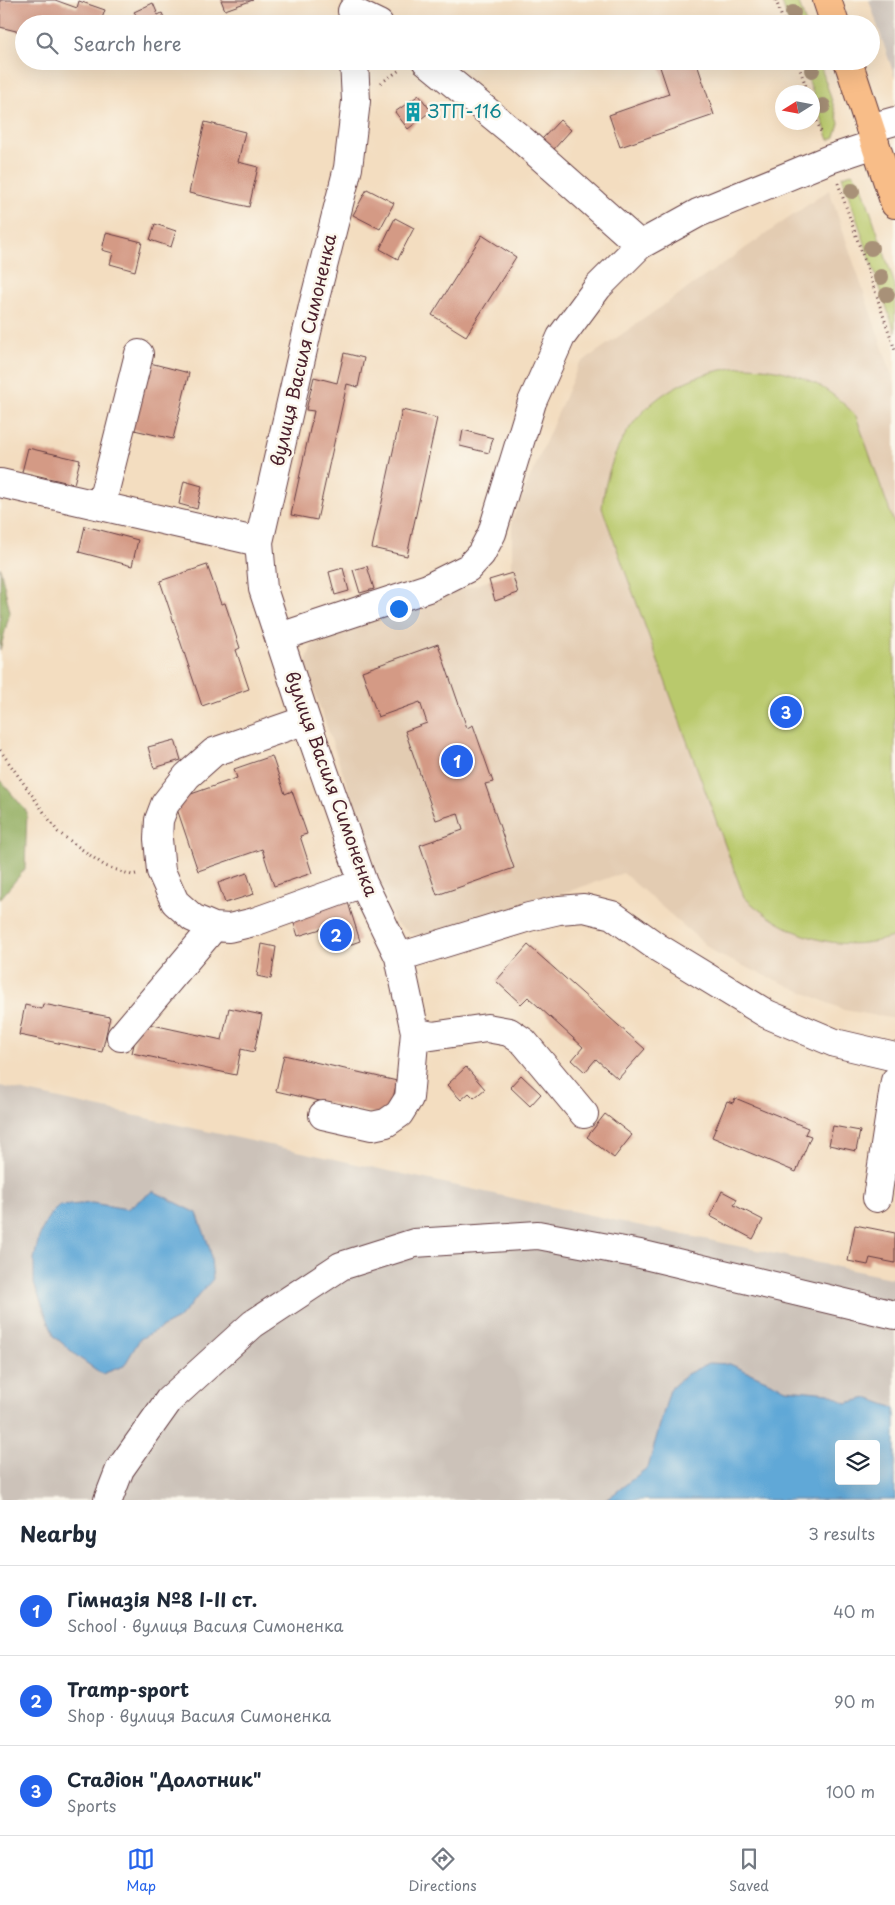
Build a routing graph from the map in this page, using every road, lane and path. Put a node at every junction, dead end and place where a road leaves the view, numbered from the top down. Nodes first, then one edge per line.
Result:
1 (776, 0) edge
2 (827, 0) edge
3 (781, 15) edge
4 (832, 15) edge
5 (354, 70) edge
6 (437, 70) edge
7 (800, 70) edge
8 (852, 70) edge
9 (806, 85) edge
10 (820, 130) edge
11 (880, 131) edge
12 (830, 159) junction
13 (895, 204) edge
14 (640, 245) junction
15 (895, 350) edge
16 (139, 354) dead end
17 (0, 483) edge
18 (101, 506) junction
19 (259, 542) junction
20 (280, 637) junction
21 (306, 720) junction
22 (0, 750) edge
23 (161, 870) junction
24 (363, 883) junction
25 (214, 927) junction
26 (399, 957) junction
27 (415, 1032) junction
28 (120, 1037) dead end
29 (895, 1057) edge
30 (895, 1081) edge
31 (584, 1114) dead end
32 (323, 1115) dead end
33 (876, 1198) dead end
34 (895, 1315) edge
35 (108, 1500) edge

1 - 3 path
2 - 4 main road
5 - 19 street, вулиця Василя Симоненка
6 - 14 street
7 - 9 path
8 - 11 main road
10 - 12 path
11 - 12 street
11 - 13 main road
12 - 14 street
12 - 15 path
14 - 20 street
16 - 18 street
17 - 18 street
18 - 19 street
19 - 20 street, вулиця Василя Симоненка
20 - 21 street, вулиця Василя Симоненка
21 - 23 street
21 - 24 street, вулиця Василя Симоненка
22 - 23 path
23 - 25 street
24 - 25 street
24 - 26 street, вулиця Василя Симоненка
25 - 28 street
26 - 27 street, вулиця Василя Симоненка
26 - 29 street
27 - 31 street
27 - 32 street, вулиця Василя Симоненка
30 - 33 street
34 - 35 street

